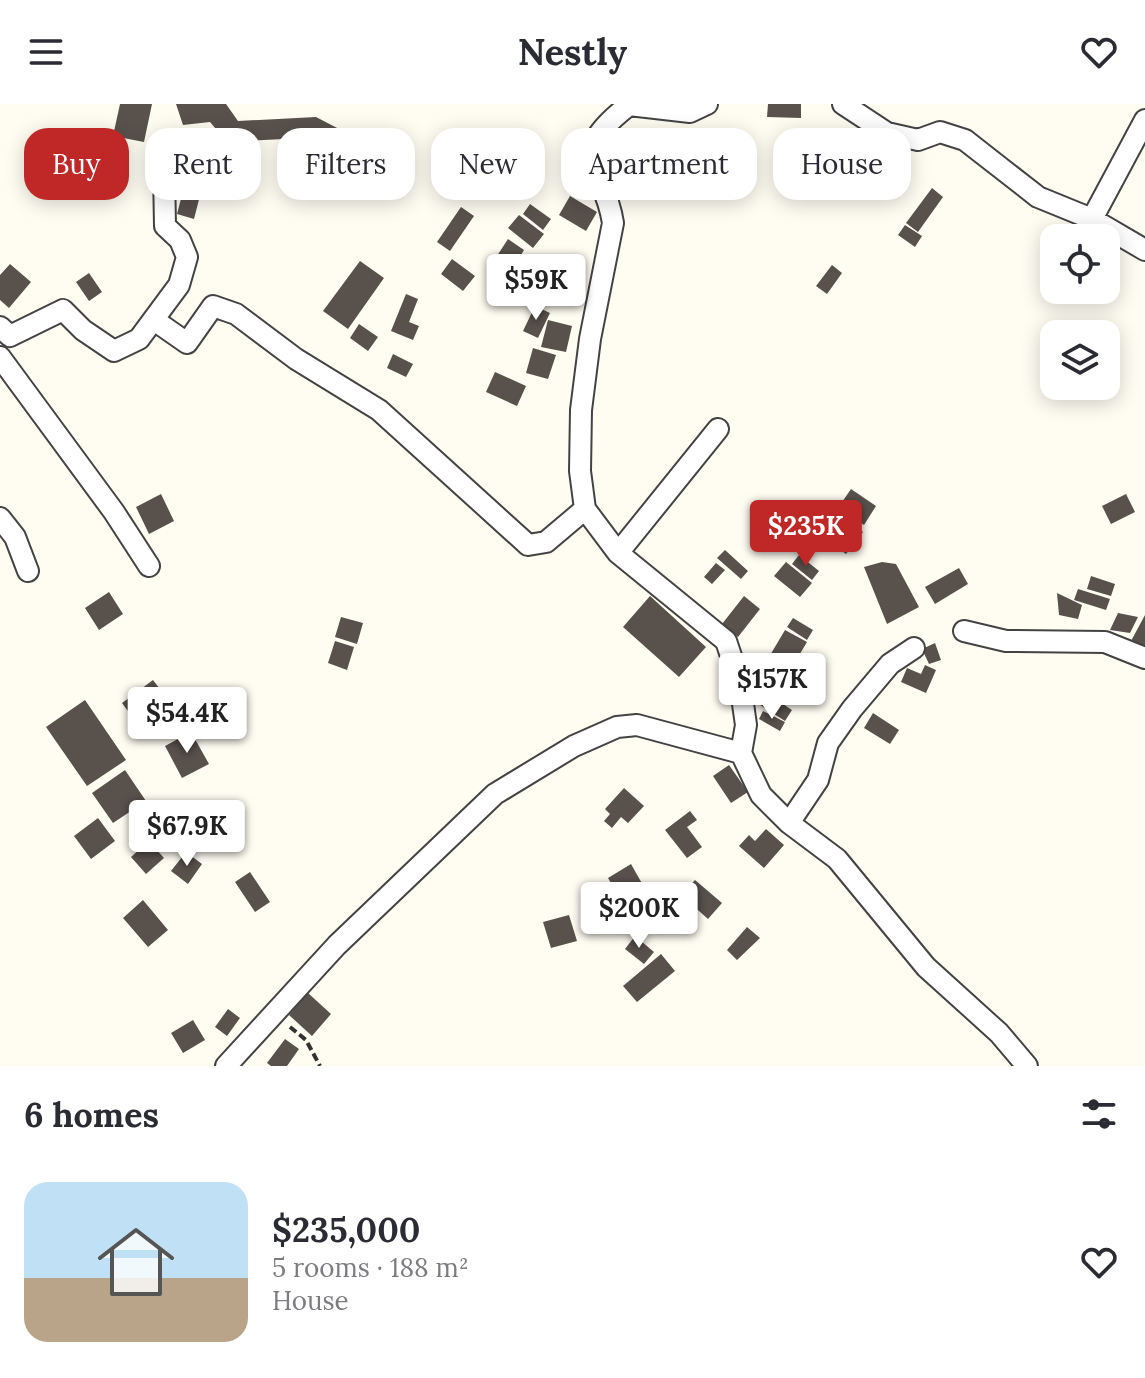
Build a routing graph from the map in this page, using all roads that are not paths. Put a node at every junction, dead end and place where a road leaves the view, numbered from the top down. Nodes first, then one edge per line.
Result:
1 (707, 104) edge
2 (843, 104) edge
3 (1145, 120) edge
4 (165, 200) edge
5 (1092, 219) junction
6 (1145, 250) edge
7 (154, 320) junction
8 (0, 327) edge
9 (0, 357) edge
10 (718, 429) dead end
11 (585, 509) junction
12 (0, 518) edge
13 (618, 553) junction
14 (149, 566) dead end
15 (28, 571) dead end
16 (964, 631) dead end
17 (914, 648) dead end
18 (1145, 658) edge
19 (741, 753) junction
20 (789, 823) junction
21 (226, 1066) edge
22 (1027, 1066) edge

1 - 11 street
2 - 5 street
3 - 5 street
4 - 7 street
5 - 6 street
7 - 8 street
7 - 11 street
9 - 14 street
10 - 13 street
11 - 13 street
12 - 15 street
13 - 19 street
16 - 18 street
17 - 20 street
19 - 20 street
19 - 21 street
20 - 22 street

